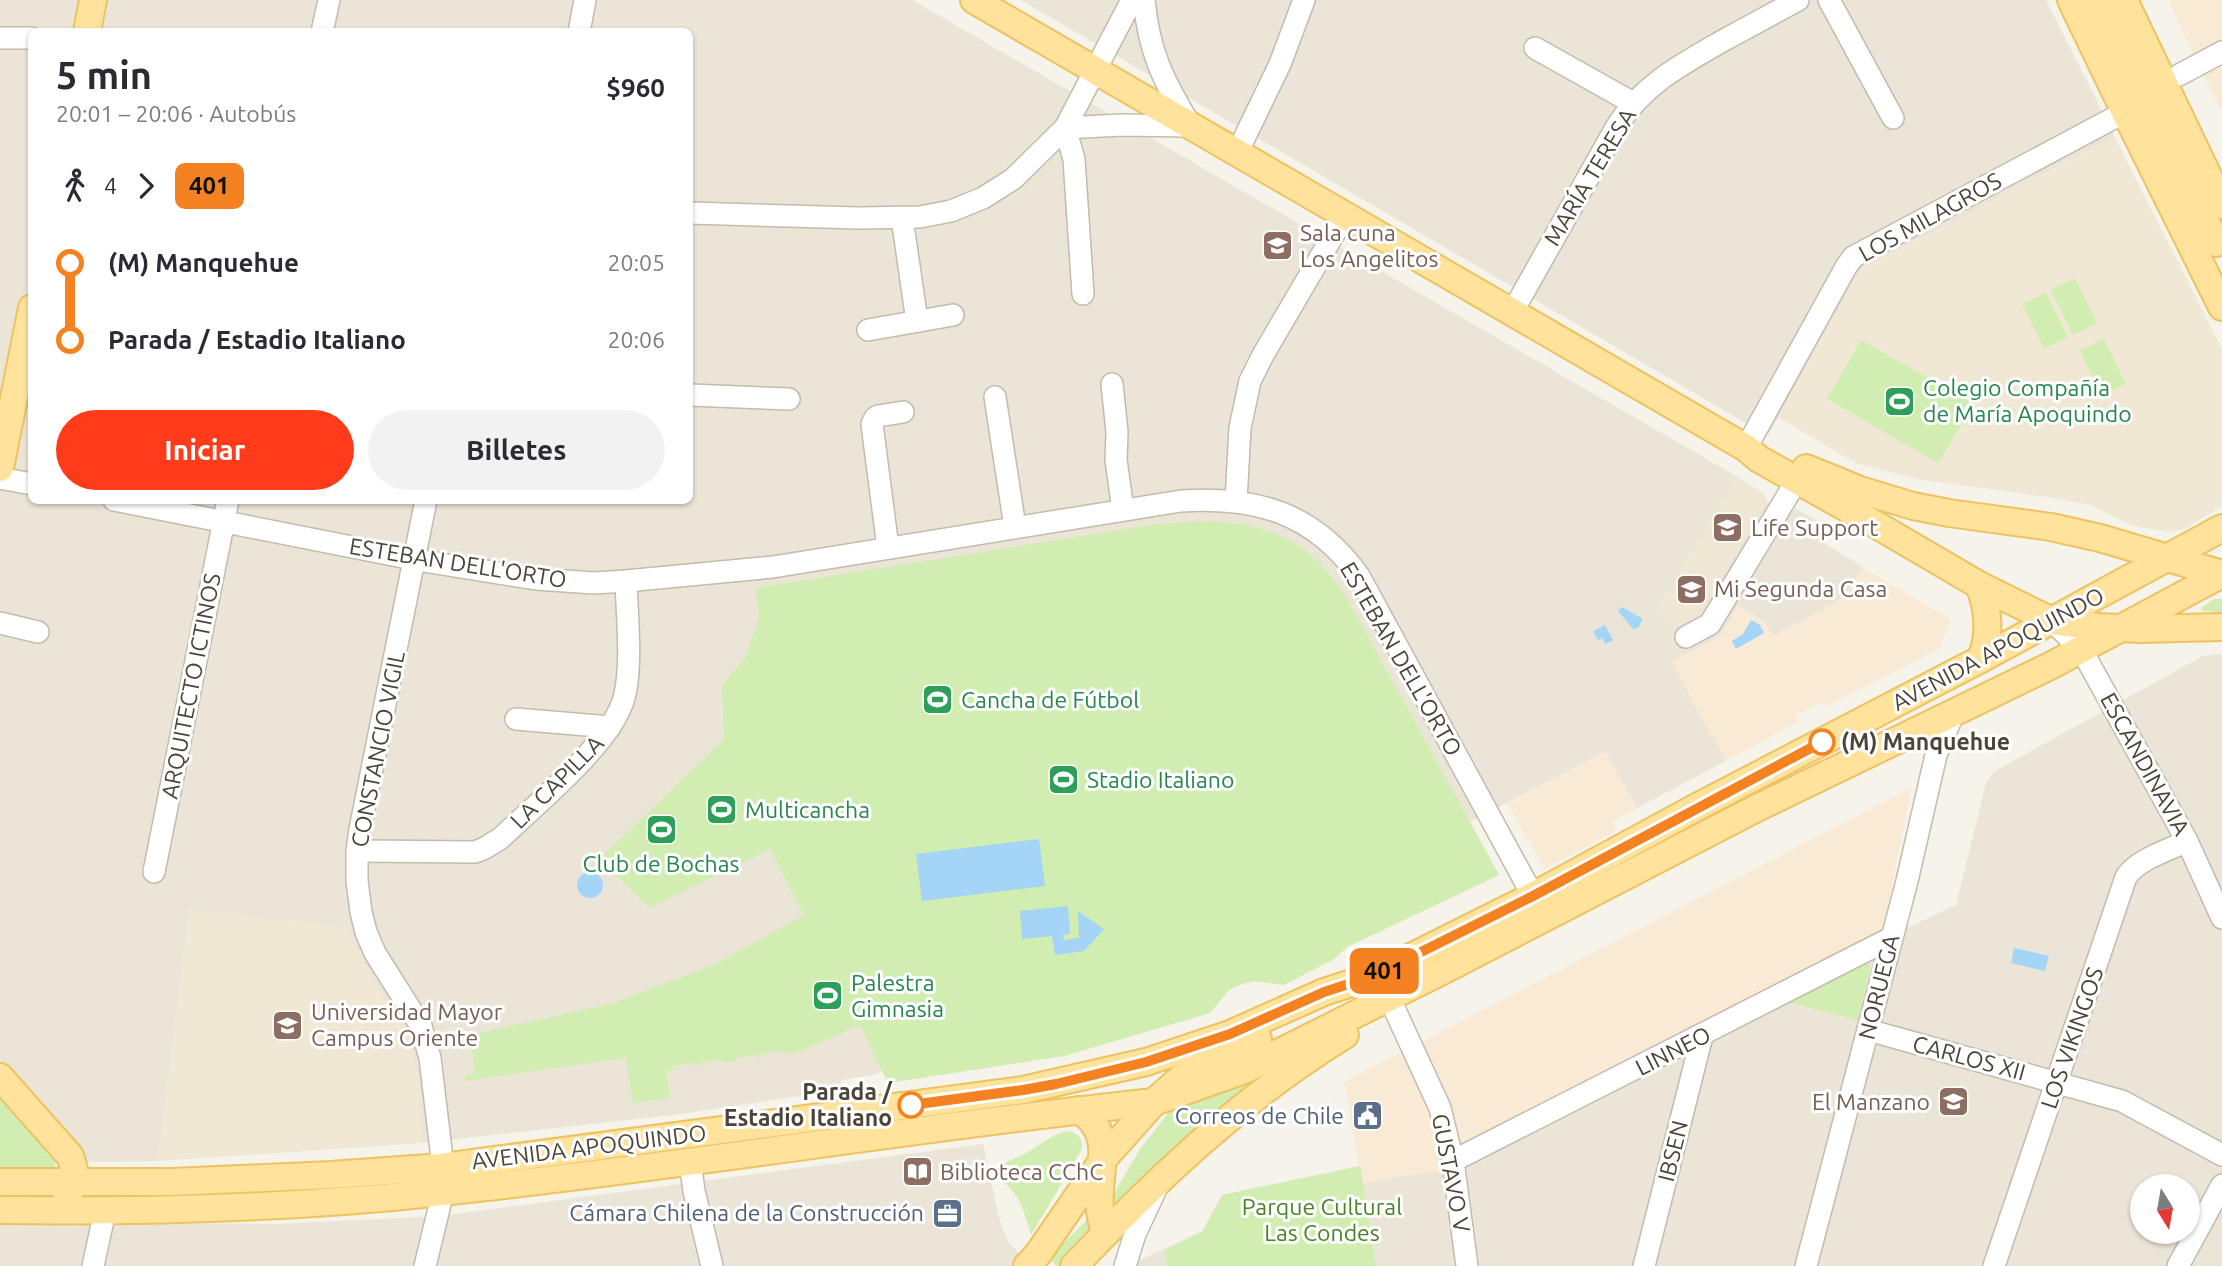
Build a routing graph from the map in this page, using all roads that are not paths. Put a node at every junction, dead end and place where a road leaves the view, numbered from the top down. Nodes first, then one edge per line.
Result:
1 (93, 0) edge
2 (328, 0) edge
3 (585, 0) edge
4 (974, 0) edge
5 (1132, 0) edge
6 (1144, 0) edge
7 (1304, 0) edge
8 (1829, 0) edge
9 (2071, 0) edge
10 (2098, 0) edge
11 (2124, 0) edge
12 (2143, 0) edge
13 (1788, 2) edge
14 (88, 28) edge
15 (323, 28) edge
16 (580, 28) edge
17 (0, 38) edge
18 (28, 38) edge
19 (1535, 48) dead end
20 (2222, 52) edge
21 (1096, 71) junction
22 (2179, 75) junction
23 (1633, 103) junction
24 (2124, 112) junction
25 (1893, 118) dead end
26 (1191, 126) junction
27 (1065, 128) junction
28 (1237, 153) junction
29 (2222, 164) edge
30 (2222, 205) edge
31 (693, 213) edge
32 (1345, 215) junction
33 (902, 218) junction
34 (2212, 259) edge
35 (1083, 294) dead end
36 (2222, 307) edge
37 (1513, 311) junction
38 (953, 315) dead end
39 (917, 321) junction
40 (28, 328) edge
41 (868, 330) dead end
42 (1112, 384) dead end
43 (693, 395) edge
44 (995, 397) dead end
45 (789, 399) dead end
46 (903, 412) dead end
47 (1746, 448) junction
48 (0, 468) edge
49 (0, 478) edge
50 (1797, 480) junction
51 (28, 483) edge
52 (1236, 501) junction
53 (133, 504) edge
54 (227, 504) edge
55 (425, 504) edge
56 (1123, 510) junction
57 (1998, 519) junction
58 (224, 523) junction
59 (1015, 527) junction
60 (2222, 528) edge
61 (888, 548) junction
62 (1921, 552) junction
63 (2168, 558) junction
64 (414, 560) junction
65 (2222, 574) edge
66 (626, 582) junction
67 (1979, 585) junction
68 (2052, 621) junction
69 (0, 623) edge
70 (2222, 627) edge
71 (2120, 629) junction
72 (38, 632) dead end
73 (1686, 637) dead end
74 (2081, 649) junction
75 (1981, 659) junction
76 (1955, 710) junction
77 (516, 719) dead end
78 (610, 727) junction
79 (2187, 841) junction
80 (357, 851) junction
81 (154, 872) dead end
82 (1533, 896) junction
83 (2222, 918) edge
84 (1891, 938) junction
85 (1440, 972) junction
86 (1373, 976) junction
87 (1393, 1006) junction
88 (1868, 1030) junction
89 (1702, 1036) junction
90 (0, 1077) edge
91 (2058, 1082) junction
92 (1154, 1102) junction
93 (1078, 1110) junction
94 (2222, 1155) edge
95 (1104, 1158) junction
96 (1453, 1161) junction
97 (690, 1162) junction
98 (1163, 1175) junction
99 (443, 1179) junction
100 (0, 1182) edge
101 (74, 1183) junction
102 (2222, 1185) edge
103 (0, 1210) edge
104 (32, 1210) junction
105 (105, 1211) junction
106 (1106, 1233) junction
107 (93, 1266) edge
108 (425, 1266) edge
109 (712, 1266) edge
110 (1027, 1266) edge
111 (1074, 1266) edge
112 (1125, 1266) edge
113 (1467, 1266) edge
114 (1644, 1266) edge
115 (1806, 1266) edge
116 (1994, 1266) edge
117 (2178, 1266) edge

1 - 14 main road
2 - 15 street
3 - 16 street
4 - 21 main road
5 - 21 street
6 - 26 street
7 - 28 street
8 - 25 street
9 - 24 main road
10 - 34 main road
11 - 30 main road
12 - 22 main road
13 - 23 street, MARÍA TERESA
17 - 18 street
19 - 23 street
20 - 22 street
21 - 26 main road
21 - 27 street
22 - 29 main road
23 - 37 street, MARÍA TERESA
24 - 34 main road
24 - 47 street, LOS MILAGROS
26 - 27 street
26 - 28 main road
27 - 33 street
27 - 35 street
28 - 32 main road
31 - 33 street
32 - 37 main road
32 - 52 street
33 - 39 street
34 - 36 main road
37 - 47 main road
38 - 39 street
39 - 41 street
40 - 48 main road
42 - 56 street
43 - 45 street
44 - 59 street
46 - 61 street
47 - 50 main road
47 - 57 main road
49 - 51 street
50 - 62 main road
50 - 73 street
52 - 56 street, ESTEBAN DELL'ORTO
52 - 82 street, ESTEBAN DELL'ORTO
53 - 58 street, ESTEBAN DELL'ORTO
54 - 58 street, ARQUITECTO ICTINOS
55 - 64 street, CONSTANCIO VIGIL
56 - 59 street, ESTEBAN DELL'ORTO
57 - 62 main road
57 - 63 main road
58 - 64 street, ESTEBAN DELL'ORTO
58 - 81 street, ARQUITECTO ICTINOS
59 - 61 street, ESTEBAN DELL'ORTO
60 - 63 main road, AVENIDA APOQUINDO
61 - 66 street, ESTEBAN DELL'ORTO
62 - 67 main road
63 - 65 main road
63 - 68 main road, AVENIDA APOQUINDO
64 - 66 street, ESTEBAN DELL'ORTO
64 - 80 street, CONSTANCIO VIGIL
65 - 71 main road, AVENIDA APOQUINDO
66 - 78 street, LA CAPILLA
67 - 68 main road
67 - 75 main road
68 - 71 main road
68 - 74 street, ESCANDINAVIA
68 - 75 main road, AVENIDA APOQUINDO
69 - 72 street
70 - 71 main road
71 - 74 main road, AVENIDA APOQUINDO
74 - 76 main road, AVENIDA APOQUINDO
74 - 79 street, ESCANDINAVIA
75 - 82 main road, AVENIDA APOQUINDO
76 - 84 street, NORUEGA
76 - 85 main road, AVENIDA APOQUINDO
77 - 78 street
78 - 80 street, LA CAPILLA
79 - 83 street, ESCANDINAVIA
79 - 91 street, LOS VIKINGOS
80 - 99 street, CONSTANCIO VIGIL
82 - 86 main road, AVENIDA APOQUINDO
84 - 88 street, NORUEGA
84 - 89 street, LINNEO
85 - 87 main road
85 - 92 main road, AVENIDA APOQUINDO
86 - 92 main road
86 - 99 main road, AVENIDA APOQUINDO
87 - 96 street, GUSTAVO V
87 - 98 main road
88 - 91 street, CARLOS XII
88 - 115 street, NORUEGA
89 - 96 street, LINNEO
89 - 114 street, IBSEN
90 - 101 main road
91 - 94 street, CARLOS XII
91 - 116 street, LOS VIKINGOS
92 - 93 main road, AVENIDA APOQUINDO
92 - 95 main road
93 - 95 main road
93 - 97 main road, AVENIDA APOQUINDO
95 - 106 main road
95 - 110 main road
96 - 113 street, GUSTAVO V
97 - 99 main road, AVENIDA APOQUINDO
97 - 109 street
98 - 106 main road
98 - 112 street
99 - 101 main road, AVENIDA APOQUINDO
99 - 105 main road, AVENIDA APOQUINDO
99 - 108 street, CONSTANCIO VIGIL
100 - 101 main road, AVENIDA APOQUINDO
101 - 104 main road
102 - 117 street
103 - 104 main road, AVENIDA APOQUINDO
104 - 105 main road, AVENIDA APOQUINDO
105 - 107 street
106 - 111 main road
106 - 112 street

